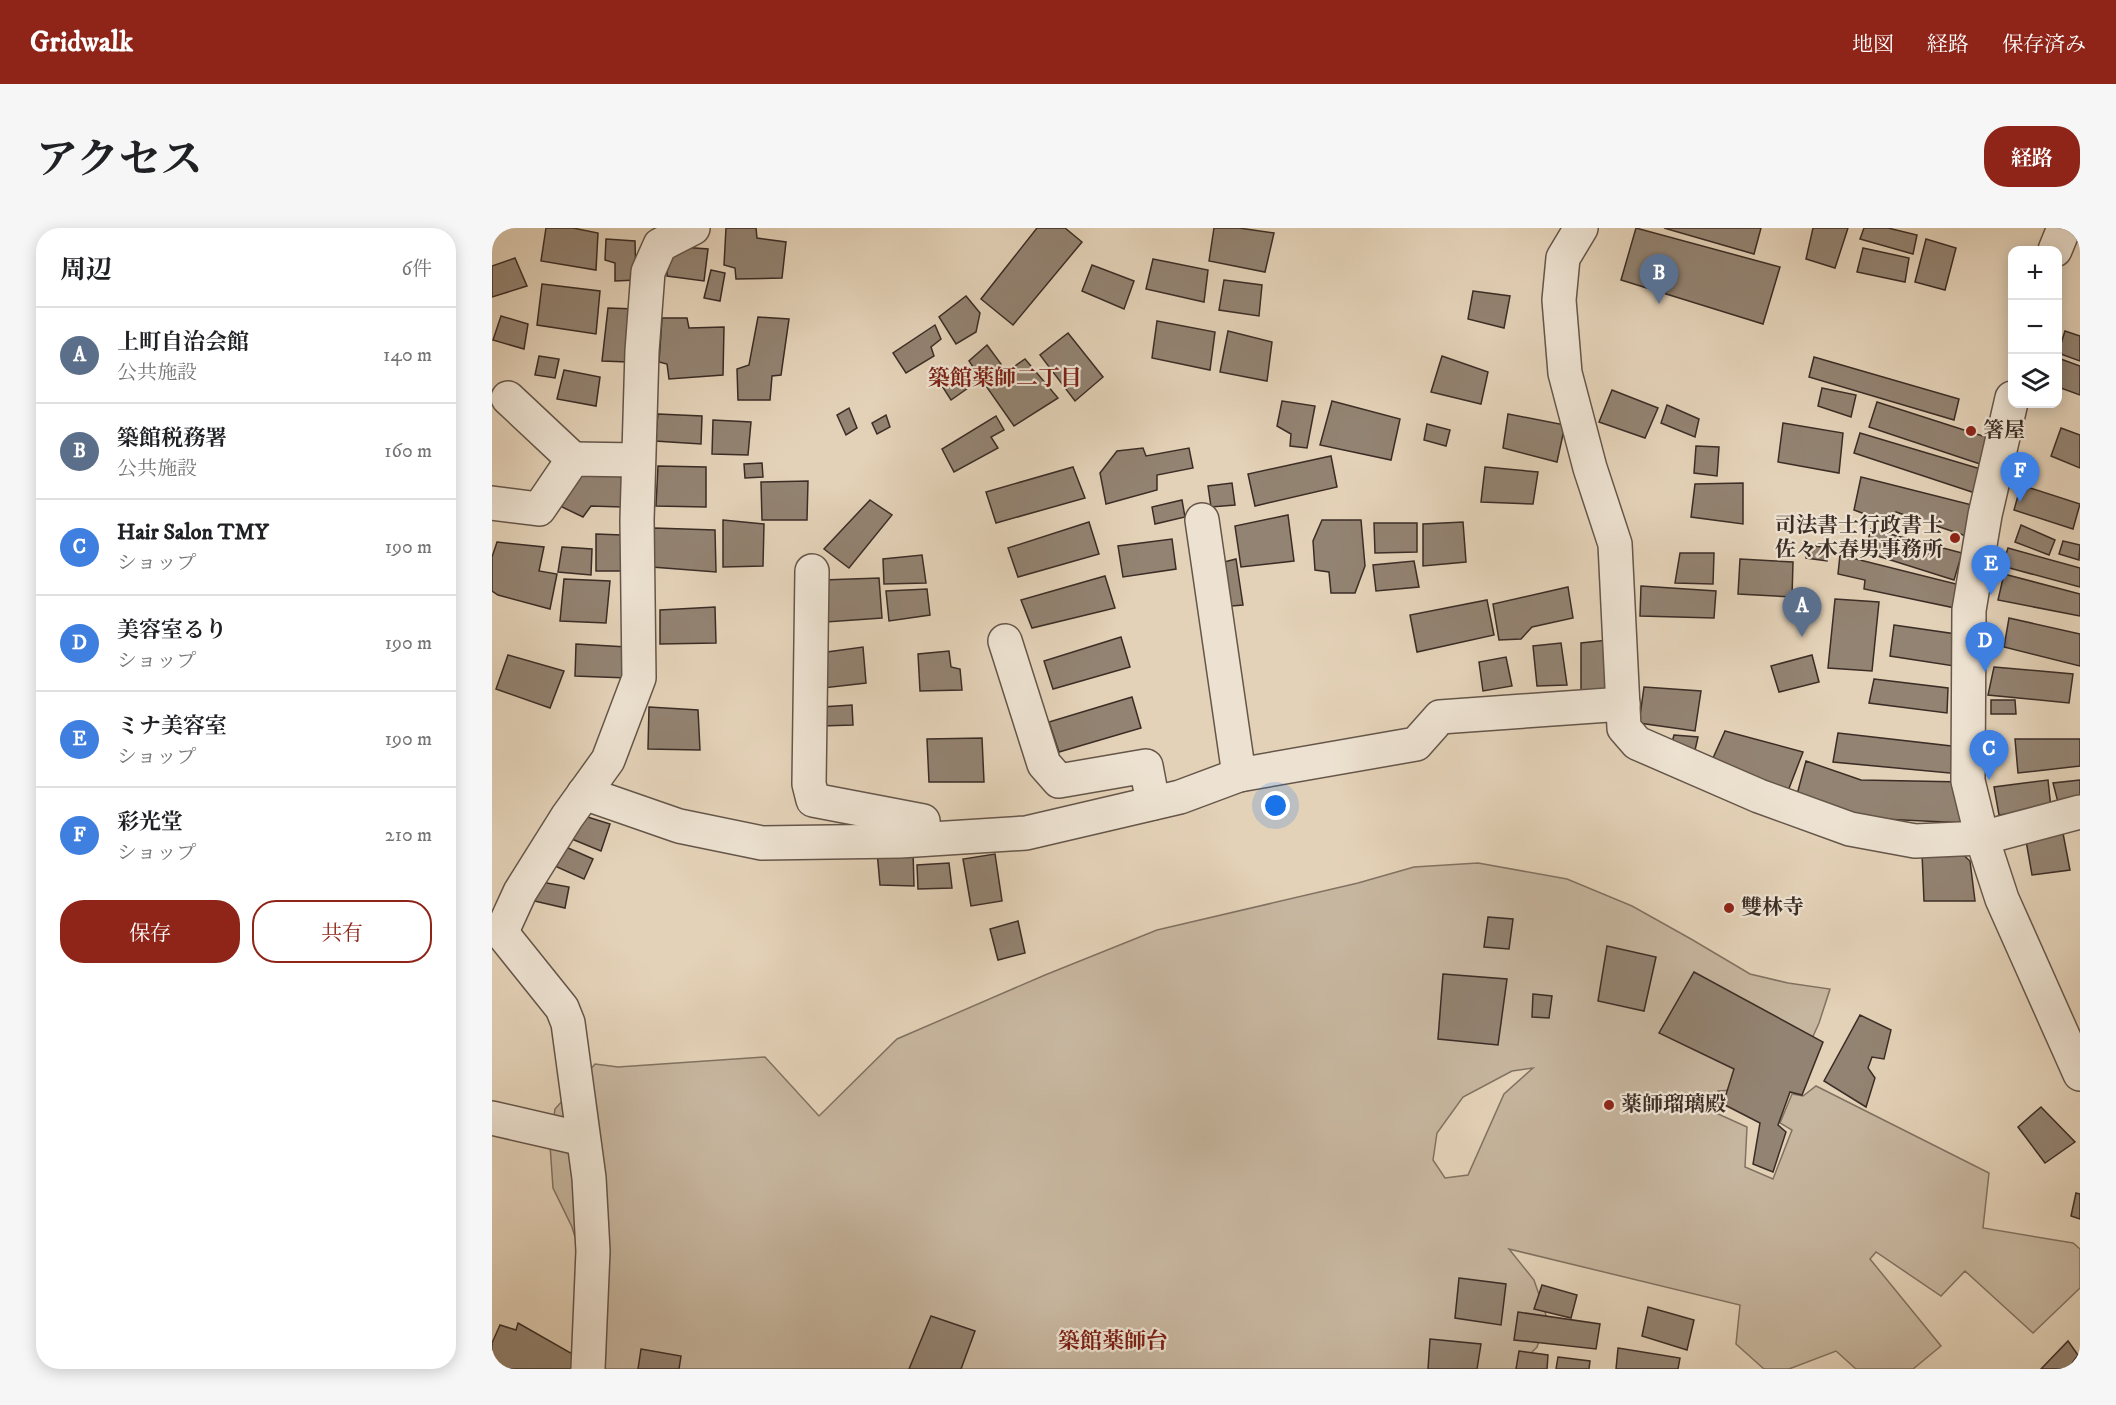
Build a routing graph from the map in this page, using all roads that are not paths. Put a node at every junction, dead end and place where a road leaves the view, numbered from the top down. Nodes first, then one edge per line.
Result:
1 (693, 228) edge
2 (1581, 228) edge
3 (2064, 228) edge
4 (2057, 246) edge
5 (508, 398) dead end
6 (2011, 408) edge
7 (573, 459) junction
8 (638, 460) junction
9 (492, 503) edge
10 (1202, 520) dead end
11 (812, 571) dead end
12 (1005, 641) dead end
13 (1623, 704) junction
14 (1239, 776) junction
15 (584, 793) junction
16 (1153, 803) junction
17 (2080, 812) edge
18 (1982, 838) junction
19 (925, 839) junction
20 (2080, 1074) edge
21 (492, 1118) edge
22 (583, 1139) junction
23 (588, 1369) edge

1 - 8 street
2 - 13 street
3 - 4 street
5 - 7 street
6 - 18 street
7 - 8 street
7 - 9 street
8 - 15 street
10 - 14 street
11 - 19 street
12 - 16 street
13 - 14 street
13 - 18 street
14 - 16 street
15 - 19 street
15 - 22 street
16 - 19 street
17 - 18 street
18 - 20 street
21 - 22 street
22 - 23 street

